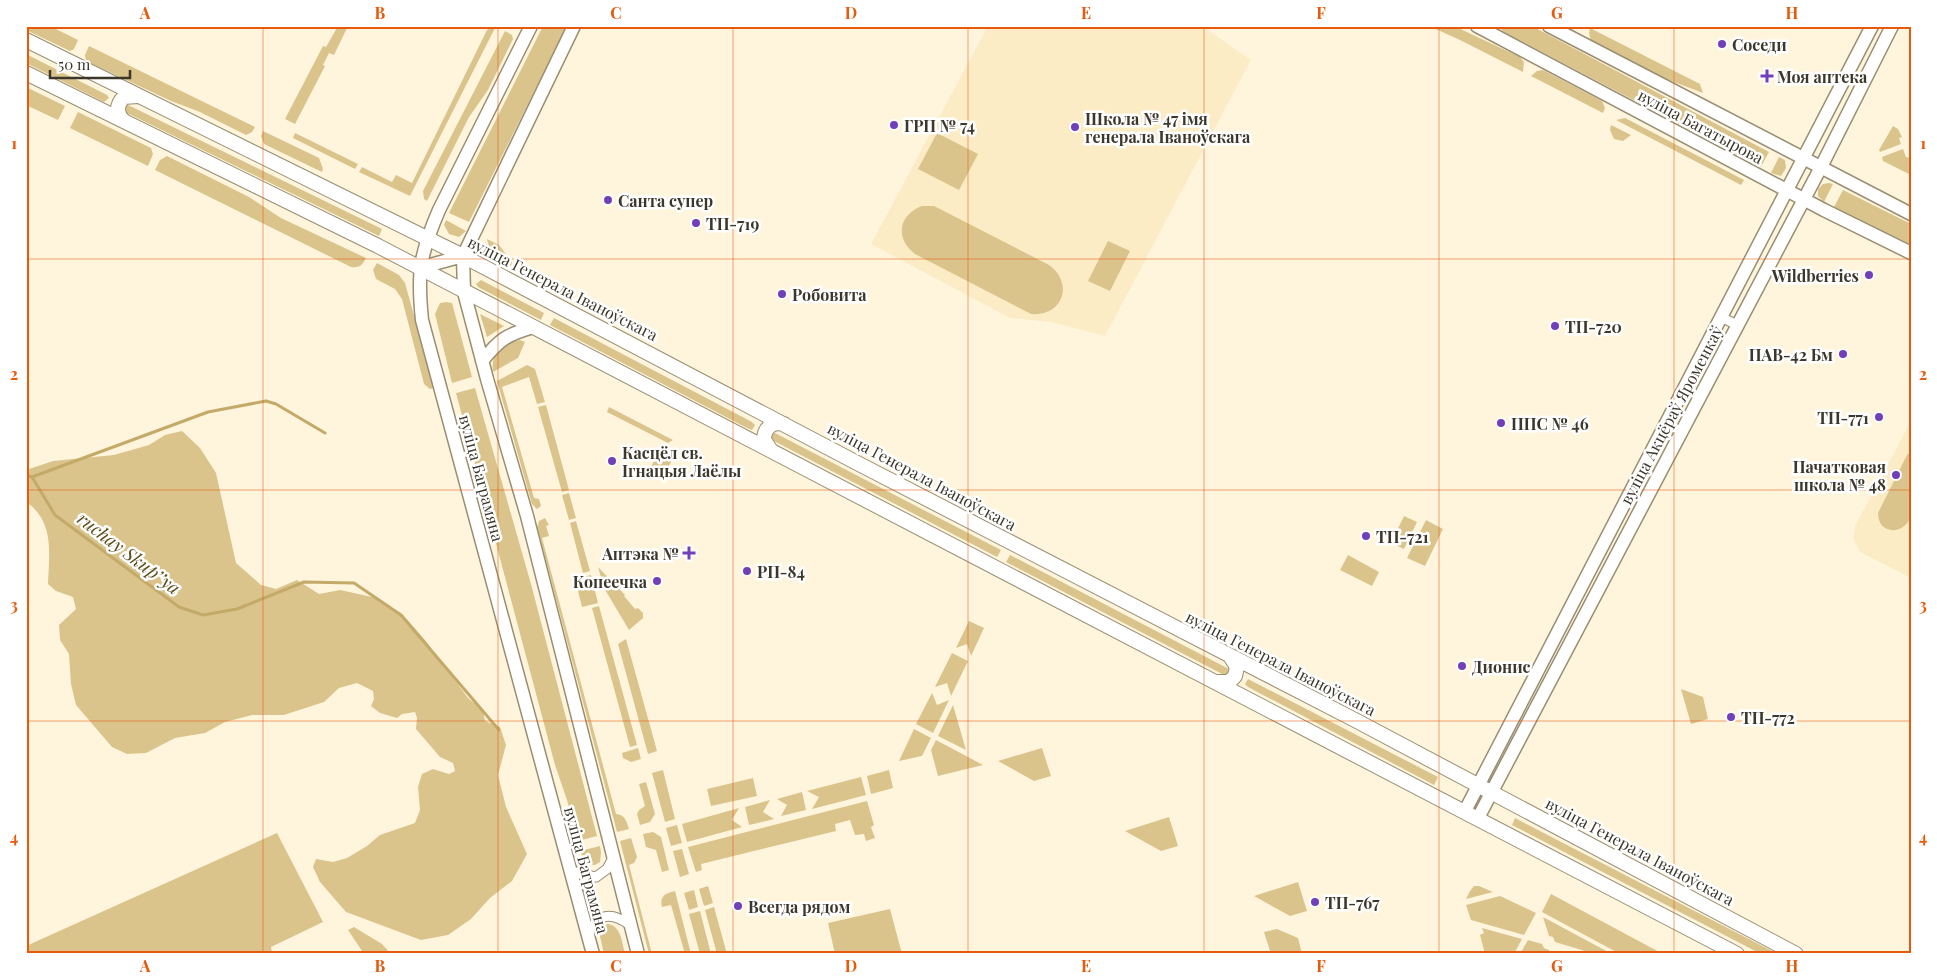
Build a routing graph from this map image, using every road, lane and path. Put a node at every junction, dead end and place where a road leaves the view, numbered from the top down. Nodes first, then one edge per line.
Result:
1 (531, 26) edge
2 (574, 26) edge
3 (1477, 26) edge
4 (1549, 26) edge
5 (1872, 26) edge
6 (1892, 26) edge
7 (1493, 31) edge
8 (26, 40) edge
9 (26, 73) edge
10 (111, 84) junction
11 (136, 96) junction
12 (98, 109) junction
13 (124, 122) junction
14 (1803, 157) junction
15 (1821, 166) junction
16 (1787, 190) junction
17 (1803, 198) junction
18 (1911, 214) edge
19 (427, 238) junction
20 (1911, 253) edge
21 (464, 256) junction
22 (419, 268) junction
23 (464, 292) junction
24 (1721, 317) junction
25 (1737, 325) junction
26 (532, 327) junction
27 (1701, 354) junction
28 (482, 361) junction
29 (1717, 362) junction
30 (757, 409) junction
31 (784, 424) junction
32 (743, 435) junction
33 (770, 449) junction
34 (1642, 469) junction
35 (1657, 477) junction
36 (1621, 510) junction
37 (1636, 517) junction
38 (1568, 612) junction
39 (1582, 619) junction
40 (1230, 656) junction
41 (1257, 670) junction
42 (1217, 682) junction
43 (1244, 696) junction
44 (1478, 786) junction
45 (1491, 793) junction
46 (1465, 811) junction
47 (1478, 818) junction
48 (613, 858) junction
49 (571, 870) junction
50 (630, 925) junction
51 (588, 936) junction
52 (593, 954) edge
53 (638, 954) edge
54 (1737, 954) edge
55 (1796, 954) edge

1 - 19 street, вуліца Баграмяна
2 - 21 street, вуліца Баграмяна
3 - 7 street, вуліца Багатырова
4 - 14 street, вуліца Багатырова
5 - 14 street, вуліца Акцёраў Яроменкаў
6 - 15 street, вуліца Акцёраў Яроменкаў
7 - 16 street, вуліца Багатырова
8 - 10 main road, вуліца Генерала Іваноўскага
9 - 12 main road
10 - 11 main road, вуліца Генерала Іваноўскага
10 - 12 main road
11 - 13 main road
11 - 19 main road, вуліца Генерала Іваноўскага
12 - 13 main road
13 - 22 main road
14 - 15 street, вуліца Багатырова
14 - 16 street, вуліца Акцёраў Яроменкаў
15 - 17 street, вуліца Акцёраў Яроменкаў
15 - 18 street, вуліца Багатырова
16 - 17 street, вуліца Багатырова
16 - 24 street, вуліца Акцёраў Яроменкаў
17 - 20 street, вуліца Багатырова
17 - 25 street, вуліца Акцёраў Яроменкаў
19 - 21 main road, вуліца Генерала Іваноўскага
19 - 22 street, вуліца Баграмяна
21 - 22 street
21 - 23 street, вуліца Баграмяна
21 - 30 main road, вуліца Генерала Іваноўскага
22 - 23 main road
22 - 49 street, вуліца Баграмяна
23 - 26 main road
23 - 28 street, вуліца Баграмяна
24 - 25 street
24 - 27 street, вуліца Акцёраў Яроменкаў
25 - 29 street, вуліца Акцёраў Яроменкаў
26 - 28 street
26 - 32 main road
27 - 29 street
27 - 34 street, вуліца Акцёраў Яроменкаў
28 - 48 street, вуліца Баграмяна
29 - 35 street, вуліца Акцёраў Яроменкаў
30 - 31 main road, вуліца Генерала Іваноўскага
30 - 32 main road
31 - 33 main road
31 - 40 main road, вуліца Генерала Іваноўскага
32 - 33 main road
33 - 42 main road
34 - 35 street
34 - 36 street, вуліца Акцёраў Яроменкаў
35 - 37 street, вуліца Акцёраў Яроменкаў
36 - 37 street
36 - 38 street, вуліца Акцёраў Яроменкаў
37 - 39 street, вуліца Акцёраў Яроменкаў
38 - 39 street
38 - 44 street, вуліца Акцёраў Яроменкаў
39 - 45 street, вуліца Акцёраў Яроменкаў
40 - 41 main road, вуліца Генерала Іваноўскага
40 - 42 main road
41 - 43 main road
41 - 44 main road, вуліца Генерала Іваноўскага
42 - 43 main road
43 - 46 main road
44 - 45 main road, вуліца Генерала Іваноўскага
44 - 46 street, вуліца Акцёраў Яроменкаў
45 - 47 street, вуліца Акцёраў Яроменкаў
45 - 55 main road, вуліца Генерала Іваноўскага
46 - 47 main road
47 - 54 main road
48 - 49 street
48 - 50 street, вуліца Баграмяна
49 - 51 street, вуліца Баграмяна
50 - 51 street
50 - 53 street, вуліца Баграмяна
51 - 52 street, вуліца Баграмяна

